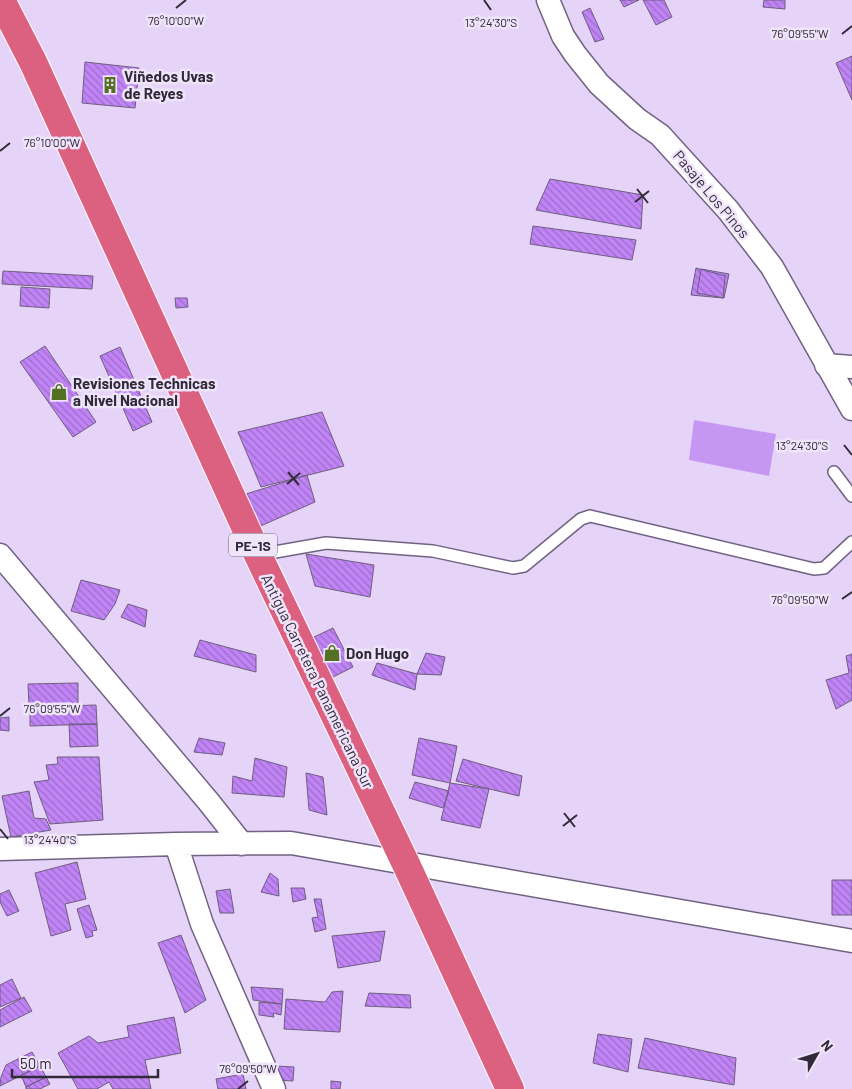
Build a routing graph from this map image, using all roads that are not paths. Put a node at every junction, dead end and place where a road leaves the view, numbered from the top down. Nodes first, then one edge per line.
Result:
1 (1, 0) edge
2 (548, 0) edge
3 (826, 365) junction
4 (852, 367) edge
5 (852, 409) edge
6 (834, 472) dead end
7 (852, 496) edge
8 (852, 542) edge
9 (0, 555) edge
10 (258, 555) junction
11 (176, 844) junction
12 (242, 844) junction
13 (0, 849) edge
14 (406, 864) junction
15 (852, 941) edge
16 (274, 1089) edge
17 (510, 1089) edge

1 - 10 highway, Antigua Carretera Panamericana Sur / PE-1S
2 - 3 street, Pasaje Los Pinos
3 - 4 street
3 - 5 street, Pasaje Los Pinos
6 - 7 lane
8 - 10 lane
9 - 12 street
10 - 14 highway, Antigua Carretera Panamericana Sur / PE-1S
11 - 12 street
11 - 13 street
11 - 16 street
12 - 14 street
14 - 15 street
14 - 17 highway, Antigua Carretera Panamericana Sur / PE-1S

